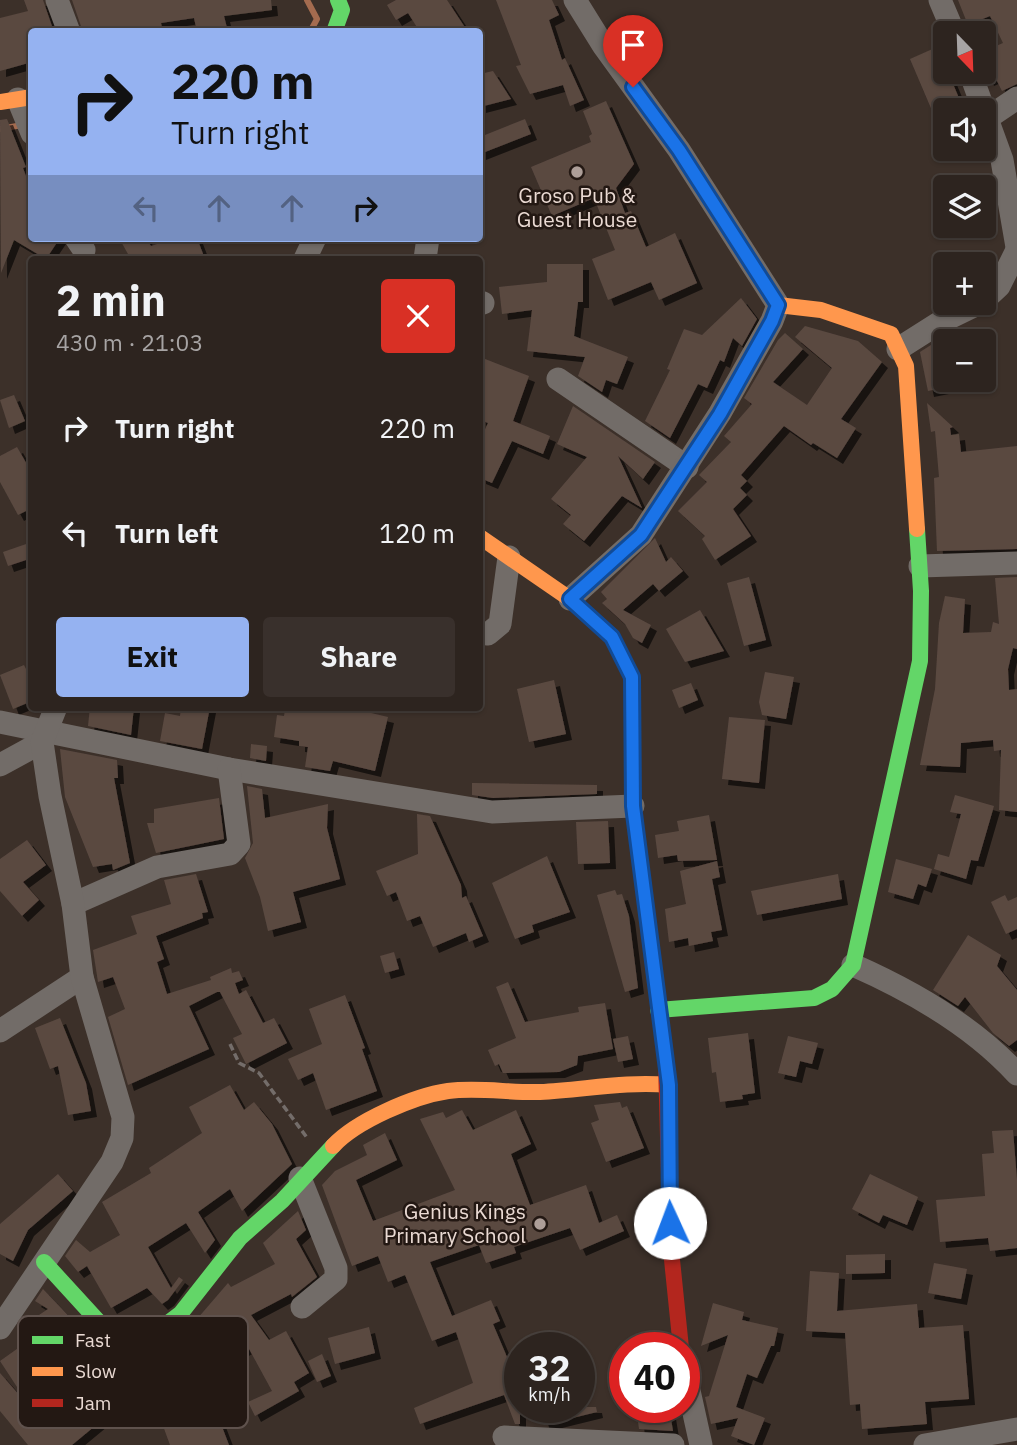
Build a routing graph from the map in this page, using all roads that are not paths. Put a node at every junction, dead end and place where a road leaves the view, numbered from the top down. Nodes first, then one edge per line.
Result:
1 (57, 0) edge
2 (338, 0) edge
3 (575, 0) edge
4 (940, 0) edge
5 (949, 21) edge
6 (68, 28) edge
7 (338, 28) edge
8 (1017, 98) edge
9 (17, 99) edge
10 (996, 112) edge
11 (28, 124) edge
12 (996, 140) edge
13 (1017, 249) edge
14 (996, 289) edge
15 (778, 305) junction
16 (955, 315) edge
17 (898, 349) junction
18 (558, 379) dead end
19 (687, 467) junction
20 (483, 539) edge
21 (509, 557) junction
22 (1017, 563) edge
23 (920, 566) junction
24 (570, 599) junction
25 (483, 633) edge
26 (54, 711) edge
27 (0, 722) edge
28 (43, 737) junction
29 (0, 765) edge
30 (229, 769) junction
31 (633, 806) junction
32 (73, 904) junction
33 (853, 965) junction
34 (82, 977) junction
35 (658, 1010) junction
36 (0, 1031) edge
37 (1017, 1074) edge
38 (669, 1085) junction
39 (300, 1178) junction
40 (44, 1262) junction
41 (302, 1307) dead end
42 (93, 1316) edge
43 (177, 1316) edge
44 (0, 1328) edge
45 (679, 1332) edge
46 (696, 1423) edge
47 (1017, 1429) edge
48 (504, 1437) dead end
49 (673, 1445) edge
50 (701, 1445) edge
51 (925, 1445) edge

1 - 6 street
2 - 7 street
3 - 15 street
4 - 5 street
8 - 10 street
9 - 11 street
12 - 13 street
13 - 14 street
15 - 17 street
15 - 19 street
16 - 17 street
17 - 23 street
18 - 19 street
19 - 24 street
20 - 21 street
21 - 24 street
21 - 25 street
22 - 23 street
23 - 33 street
24 - 31 street
26 - 28 street
27 - 28 street
28 - 29 street
28 - 30 street
28 - 32 street
30 - 31 street
30 - 32 street
31 - 35 street
32 - 34 street
33 - 35 street
33 - 37 street
34 - 36 street
34 - 40 street
35 - 38 street
38 - 39 street
38 - 45 street
39 - 41 street
39 - 43 street
40 - 42 street
40 - 44 street
46 - 50 street
47 - 51 street
48 - 49 street

